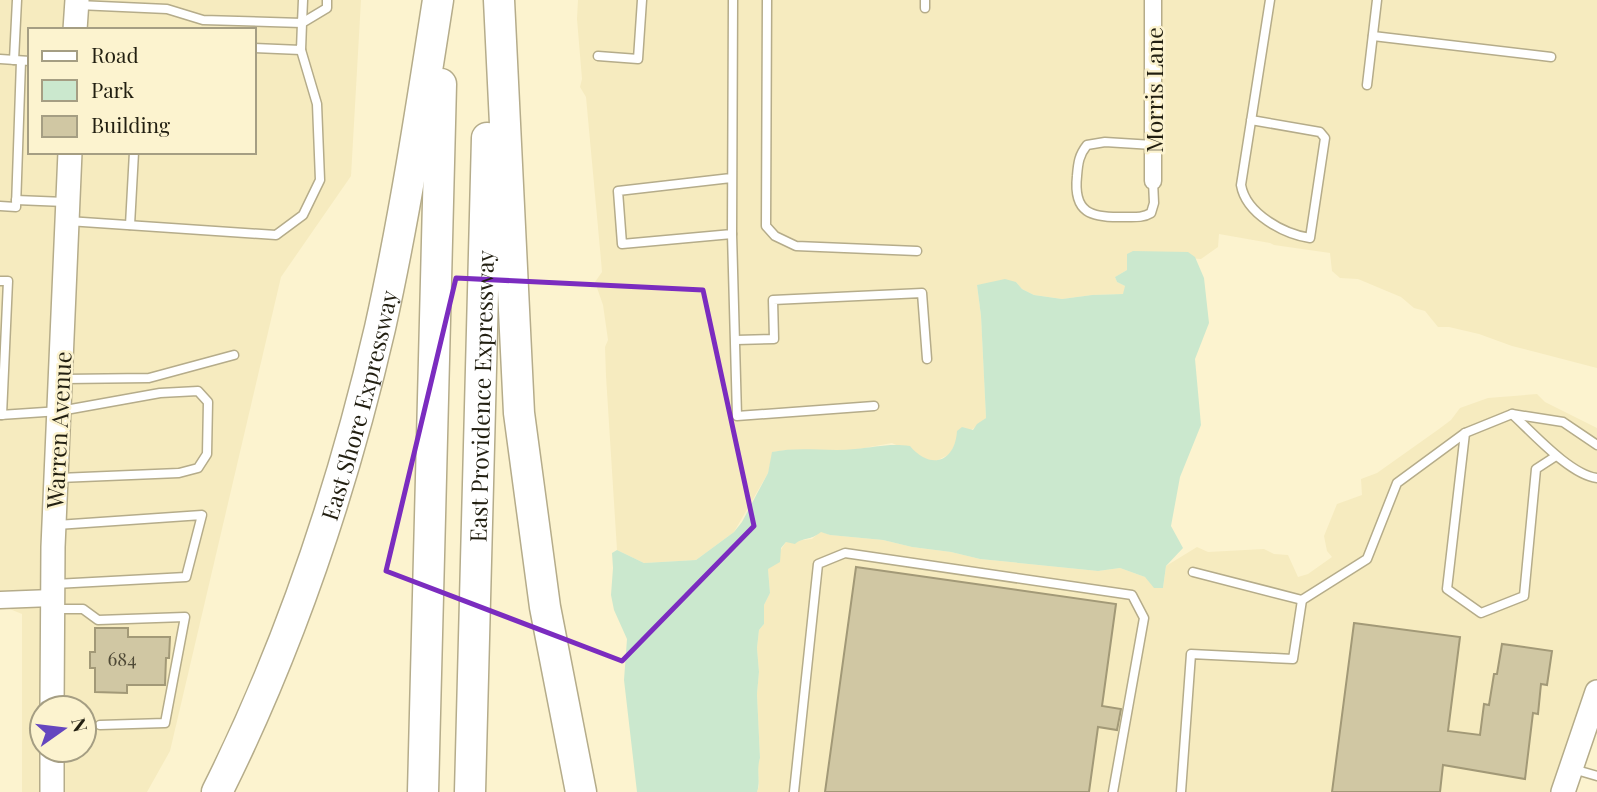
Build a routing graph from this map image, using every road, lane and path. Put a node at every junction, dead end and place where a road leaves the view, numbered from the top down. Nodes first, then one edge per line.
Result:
1 (17, 0) edge
2 (303, 0) edge
3 (327, 0) edge
4 (438, 0) edge
5 (443, 0) edge
6 (491, 0) edge
7 (499, 0) edge
8 (642, 0) edge
9 (733, 0) edge
10 (767, 0) edge
11 (1153, 0) edge
12 (1270, 0) edge
13 (1377, 0) edge
14 (77, 2) edge
15 (167, 5) edge
16 (302, 23) junction
17 (75, 28) edge
18 (1373, 36) junction
19 (256, 48) edge
20 (301, 50) junction
21 (598, 56) dead end
22 (1551, 57) dead end
23 (0, 59) edge
24 (22, 61) edge
25 (1367, 85) dead end
26 (1251, 120) junction
27 (1153, 145) junction
28 (70, 154) edge
29 (134, 154) edge
30 (731, 178) junction
31 (1153, 181) joint
32 (16, 200) junction
33 (0, 206) edge
34 (68, 211) junction
35 (130, 225) junction
36 (733, 234) junction
37 (917, 250) dead end
38 (0, 281) edge
39 (736, 340) junction
40 (234, 355) dead end
41 (927, 359) dead end
42 (61, 379) junction
43 (874, 406) dead end
44 (60, 411) junction
45 (1512, 414) junction
46 (1, 415) edge
47 (1465, 433) junction
48 (1597, 446) edge
49 (1556, 456) junction
50 (56, 478) junction
51 (1597, 478) edge
52 (54, 525) junction
53 (1193, 572) dead end
54 (52, 597) junction
55 (0, 600) edge
56 (1302, 600) junction
57 (1597, 692) edge
58 (52, 694) edge
59 (100, 726) dead end
60 (52, 764) edge
61 (1572, 769) junction
62 (1597, 776) edge
63 (52, 792) edge
64 (217, 792) edge
65 (423, 792) edge
66 (470, 792) edge
67 (581, 792) edge
68 (794, 792) edge
69 (1113, 792) edge
70 (1181, 792) edge
71 (1563, 792) edge

1 - 24 lane
2 - 16 lane
3 - 16 lane
4 - 64 highway, East Shore Expressway
5 - 65 highway, East Providence Expressway
6 - 66 highway, East Providence Expressway
7 - 67 highway
8 - 21 lane
9 - 30 lane
10 - 37 lane
11 - 27 street, Morris Lane
12 - 26 lane
13 - 18 lane
14 - 15 lane
14 - 17 main road
15 - 16 lane
16 - 20 lane
18 - 22 lane
18 - 25 lane
19 - 20 lane
20 - 35 lane
23 - 24 lane
24 - 32 lane
26 - 26 lane
27 - 31 street, Morris Lane
27 - 31 lane
28 - 34 main road, Warren Avenue
29 - 35 lane
30 - 36 lane
30 - 36 lane
32 - 33 lane
32 - 34 lane
34 - 35 lane
34 - 42 main road, Warren Avenue
36 - 39 lane
38 - 46 lane
39 - 41 lane
39 - 43 lane
40 - 42 lane
42 - 44 main road, Warren Avenue
44 - 46 lane
44 - 50 main road, Warren Avenue
44 - 50 lane
45 - 47 lane
45 - 48 lane
45 - 49 lane
47 - 49 lane
47 - 56 lane
49 - 51 lane
50 - 52 main road, Warren Avenue
52 - 54 main road, Warren Avenue
52 - 54 lane
53 - 56 lane
54 - 55 street
54 - 58 main road, Warren Avenue
54 - 59 lane
56 - 70 lane
57 - 61 main road
60 - 63 main road
61 - 62 lane
61 - 71 main road
68 - 69 lane

